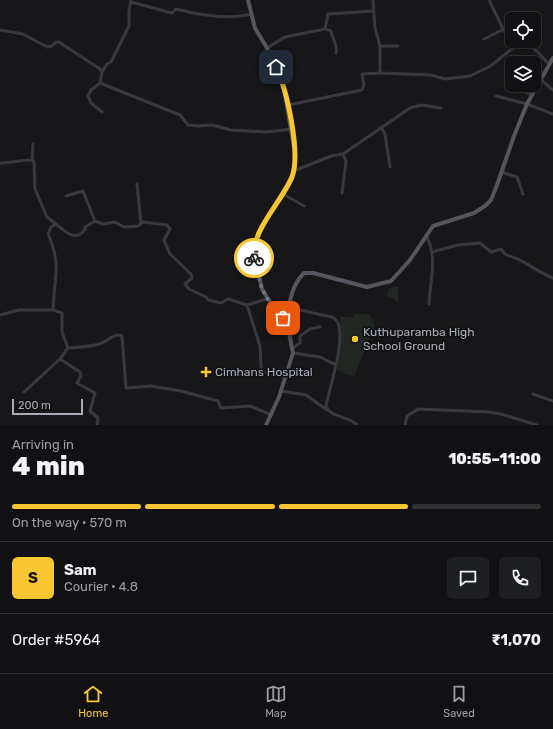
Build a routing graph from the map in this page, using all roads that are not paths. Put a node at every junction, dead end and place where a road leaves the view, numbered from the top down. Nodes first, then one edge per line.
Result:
1 (248, 0) edge
2 (373, 0) edge
3 (489, 0) edge
4 (131, 1) edge
5 (373, 11) junction
6 (251, 14) junction
7 (325, 28) junction
8 (0, 30) edge
9 (502, 30) junction
10 (505, 35) edge
11 (484, 39) dead end
12 (380, 46) junction
13 (398, 46) dead end
14 (267, 48) junction
15 (513, 48) edge
16 (533, 48) edge
17 (336, 53) dead end
18 (553, 58) edge
19 (548, 64) junction
20 (102, 72) junction
21 (380, 73) junction
22 (541, 77) edge
23 (541, 80) edge
24 (100, 83) junction
25 (553, 90) edge
26 (526, 92) edge
27 (534, 92) edge
28 (532, 95) junction
29 (496, 96) dead end
30 (527, 104) junction
31 (288, 105) junction
32 (441, 108) dead end
33 (102, 112) dead end
34 (553, 114) edge
35 (292, 128) junction
36 (381, 128) junction
37 (33, 144) dead end
38 (343, 154) junction
39 (32, 160) junction
40 (0, 163) edge
41 (390, 167) dead end
42 (294, 171) junction
43 (501, 172) junction
44 (137, 184) dead end
45 (342, 193) dead end
46 (283, 194) junction
47 (523, 194) dead end
48 (66, 196) dead end
49 (304, 206) dead end
50 (95, 221) junction
51 (56, 224) junction
52 (141, 224) junction
53 (51, 227) junction
54 (60, 227) junction
55 (426, 235) junction
56 (432, 252) junction
57 (553, 278) edge
58 (267, 299) junction
59 (246, 304) junction
60 (429, 304) dead end
61 (53, 310) junction
62 (288, 312) junction
63 (0, 314) edge
64 (277, 316) junction
65 (288, 318) junction
66 (280, 321) junction
67 (320, 327) dead end
68 (289, 333) junction
69 (68, 348) junction
70 (293, 350) junction
71 (60, 359) junction
72 (336, 365) junction
73 (286, 377) junction
74 (121, 378) dead end
75 (126, 379) junction
76 (24, 392) dead end
77 (281, 392) junction
78 (533, 394) dead end
79 (553, 401) edge
80 (328, 410) junction
81 (272, 415) junction
82 (97, 425) edge
83 (266, 425) edge
84 (357, 425) edge
85 (405, 425) edge
86 (537, 425) edge

1 - 6 main road
2 - 5 street
3 - 9 street
4 - 6 street
4 - 20 street
5 - 7 street
5 - 12 street
6 - 14 main road
7 - 14 street
7 - 17 street
8 - 20 street
9 - 10 street
9 - 11 street
12 - 13 street
12 - 21 street
14 - 31 main road
15 - 21 street
16 - 19 street
18 - 19 main road
19 - 22 main road
20 - 24 street
21 - 31 street
23 - 25 street
24 - 33 street
24 - 35 street
26 - 28 street
27 - 28 main road
28 - 30 main road
29 - 30 street
30 - 34 street
30 - 43 main road
31 - 35 main road
32 - 36 street
35 - 42 main road
36 - 38 street
36 - 41 street
37 - 39 street
38 - 42 street
38 - 45 street
39 - 40 street
39 - 51 street
42 - 46 main road
43 - 47 street
43 - 55 main road
44 - 52 street
46 - 49 street
46 - 58 main road
48 - 50 street
50 - 52 street
50 - 54 street
51 - 53 street
51 - 54 street
52 - 59 street
53 - 54 street
53 - 61 street
55 - 56 street
55 - 62 main road
56 - 57 street
56 - 60 street
58 - 59 street
58 - 64 main road
59 - 73 street
61 - 63 street
61 - 69 street
62 - 64 main road
62 - 65 main road
62 - 72 street
64 - 66 main road
65 - 66 main road
65 - 68 main road
66 - 68 main road
67 - 70 street
68 - 70 main road
69 - 71 street
69 - 75 street
70 - 72 street
70 - 73 main road
71 - 76 street
71 - 82 street
72 - 80 street
73 - 77 main road
74 - 75 street
75 - 81 street
77 - 80 street
77 - 81 main road
78 - 79 street
80 - 84 street
81 - 83 main road
85 - 86 street

